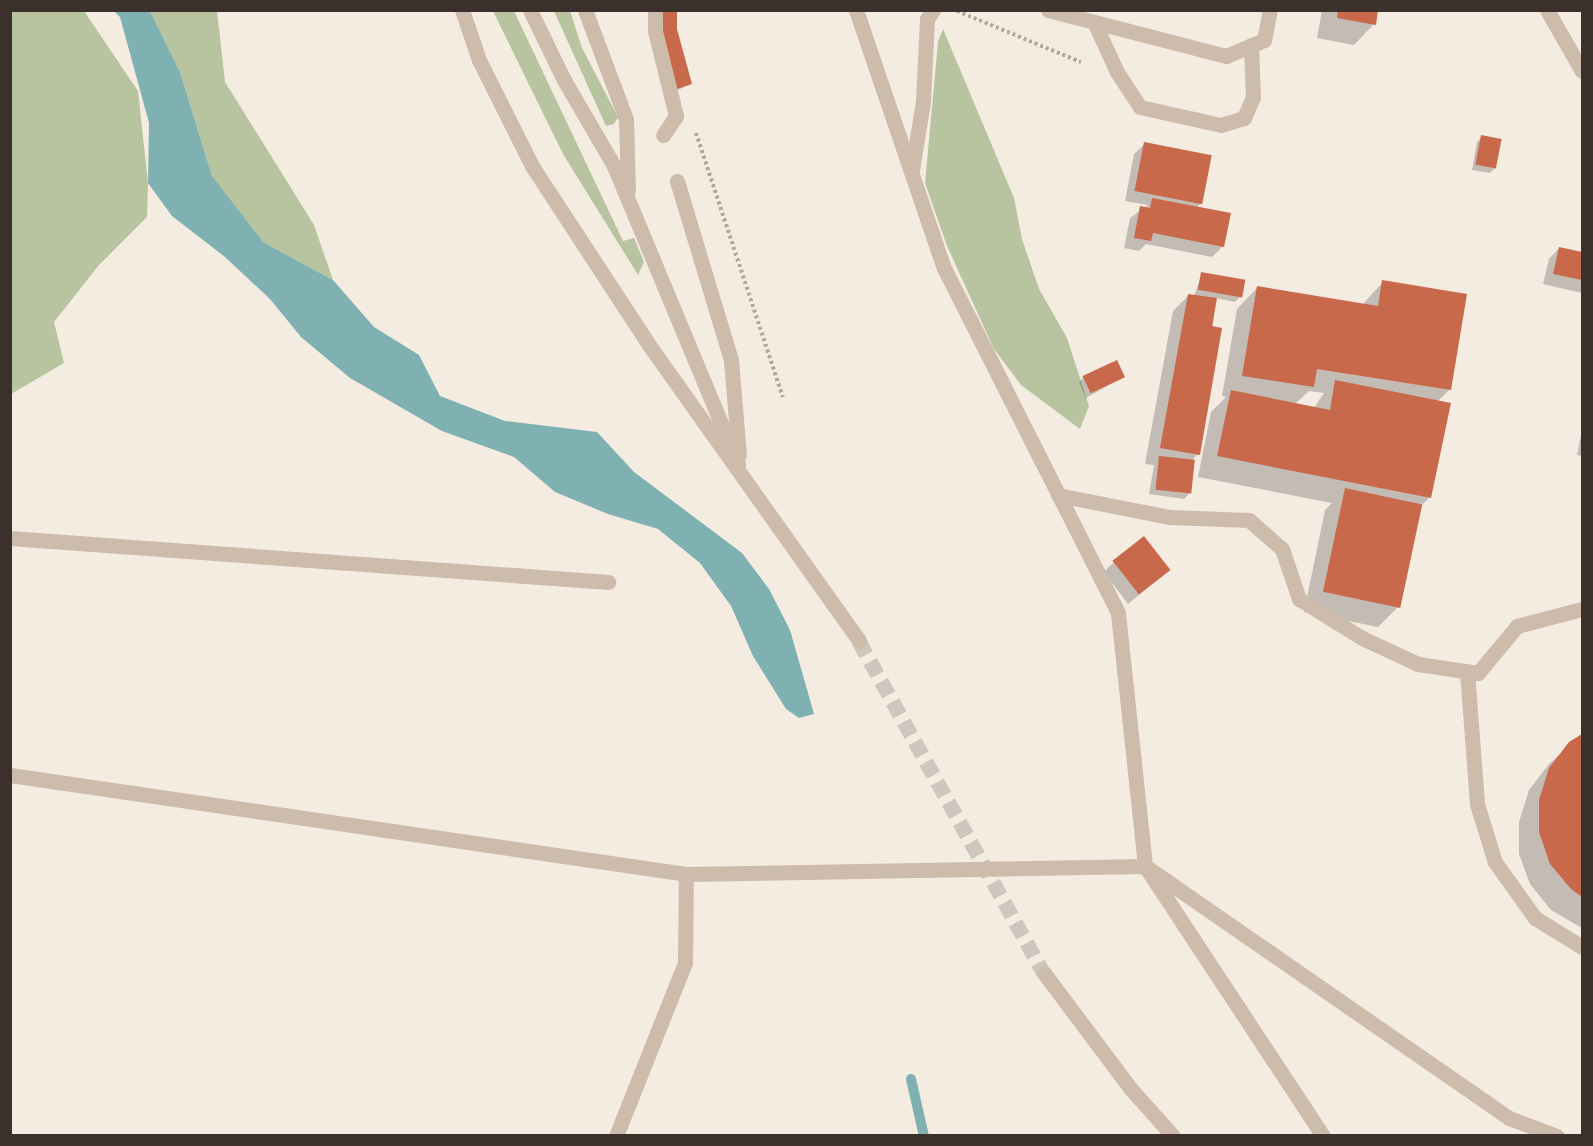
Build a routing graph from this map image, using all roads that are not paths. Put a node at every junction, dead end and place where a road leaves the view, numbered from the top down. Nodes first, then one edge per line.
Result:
1 (462, 10) edge
2 (530, 10) edge
3 (585, 10) edge
4 (655, 10) edge
5 (856, 10) edge
6 (933, 10) edge
7 (1047, 10) edge
8 (1270, 10) edge
9 (1547, 10) edge
10 (1095, 24) junction
11 (1251, 45) junction
12 (1582, 71) edge
13 (663, 135) dead end
14 (912, 173) junction
15 (676, 181) dead end
16 (628, 202) junction
17 (740, 470) junction
18 (1058, 495) junction
19 (10, 537) edge
20 (608, 582) dead end
21 (1582, 609) edge
22 (859, 641) tunnel mouth
23 (1467, 671) junction
24 (10, 774) edge
25 (1145, 866) junction
26 (686, 874) junction
27 (1582, 947) edge
28 (1044, 973) tunnel mouth
29 (616, 1136) edge
30 (1173, 1136) edge
31 (1323, 1136) edge
32 (1557, 1136) edge

1 - 17 street
2 - 16 street
3 - 16 street
4 - 13 street
5 - 14 street
6 - 14 street
7 - 10 street
8 - 11 street
9 - 12 street
10 - 11 street
10 - 11 street
14 - 18 street
15 - 17 street
16 - 17 street
17 - 22 street
18 - 23 street
18 - 25 street
19 - 20 street
21 - 23 street
23 - 27 street
24 - 26 street
25 - 26 street
25 - 31 street
25 - 32 street
26 - 29 street
28 - 30 street

